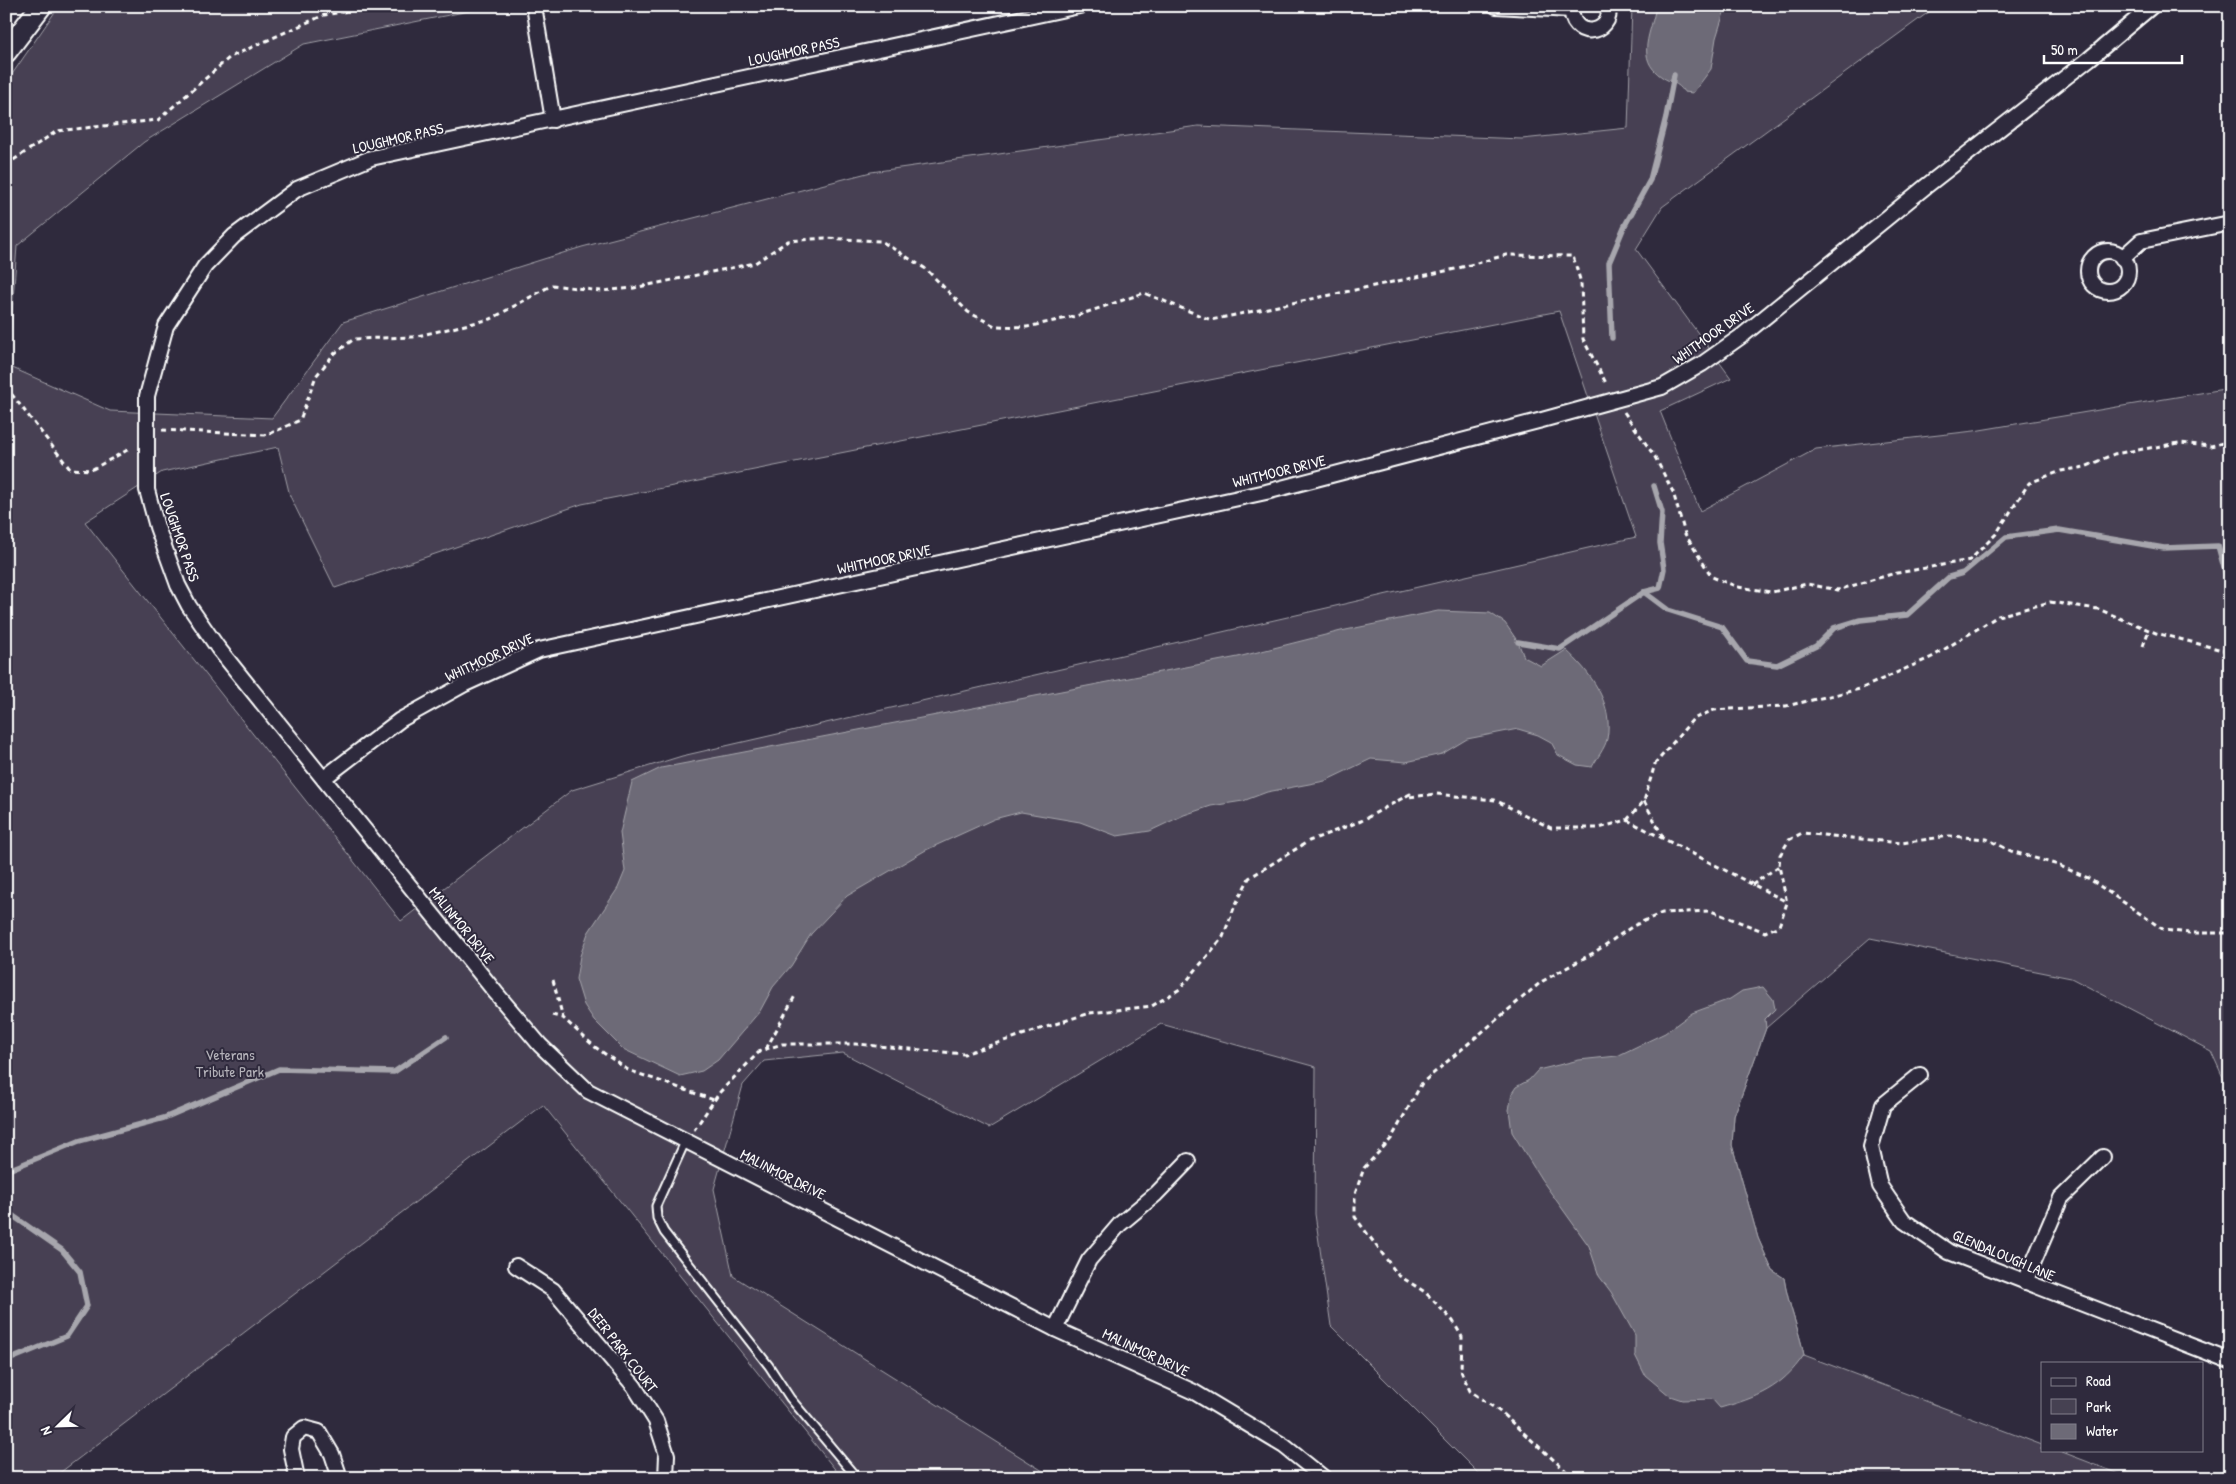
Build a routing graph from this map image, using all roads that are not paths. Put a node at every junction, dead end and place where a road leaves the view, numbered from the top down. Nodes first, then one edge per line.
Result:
1 (41, 6) edge
2 (534, 6) edge
3 (1079, 6) edge
4 (1496, 6) edge
5 (1608, 6) edge
6 (2152, 6) edge
7 (1572, 8) edge
8 (6, 52) edge
9 (553, 120) junction
10 (2230, 223) edge
11 (2122, 258) dead end
12 (324, 778) junction
13 (1920, 1075) dead end
14 (685, 1142) junction
15 (2103, 1157) dead end
16 (1188, 1161) dead end
17 (516, 1266) dead end
18 (2025, 1282) junction
19 (1055, 1329) junction
20 (2230, 1362) edge
21 (297, 1478) edge
22 (340, 1478) edge
23 (666, 1478) edge
24 (857, 1478) edge
25 (1324, 1478) edge

1 - 8 main road
2 - 9 street
3 - 9 street, LOUGHMOR PASS
4 - 7 street
5 - 7 street
6 - 12 street, WHITMOOR DRIVE
9 - 12 street, LOUGHMOR PASS
10 - 11 street
12 - 14 street, MALINMOR DRIVE
13 - 18 street, GLENDALOUGH LANE
14 - 19 street, MALINMOR DRIVE
14 - 24 lane
15 - 18 street
16 - 19 street
17 - 23 street, DEER PARK COURT
18 - 20 street, GLENDALOUGH LANE
19 - 25 street, MALINMOR DRIVE
21 - 22 street

